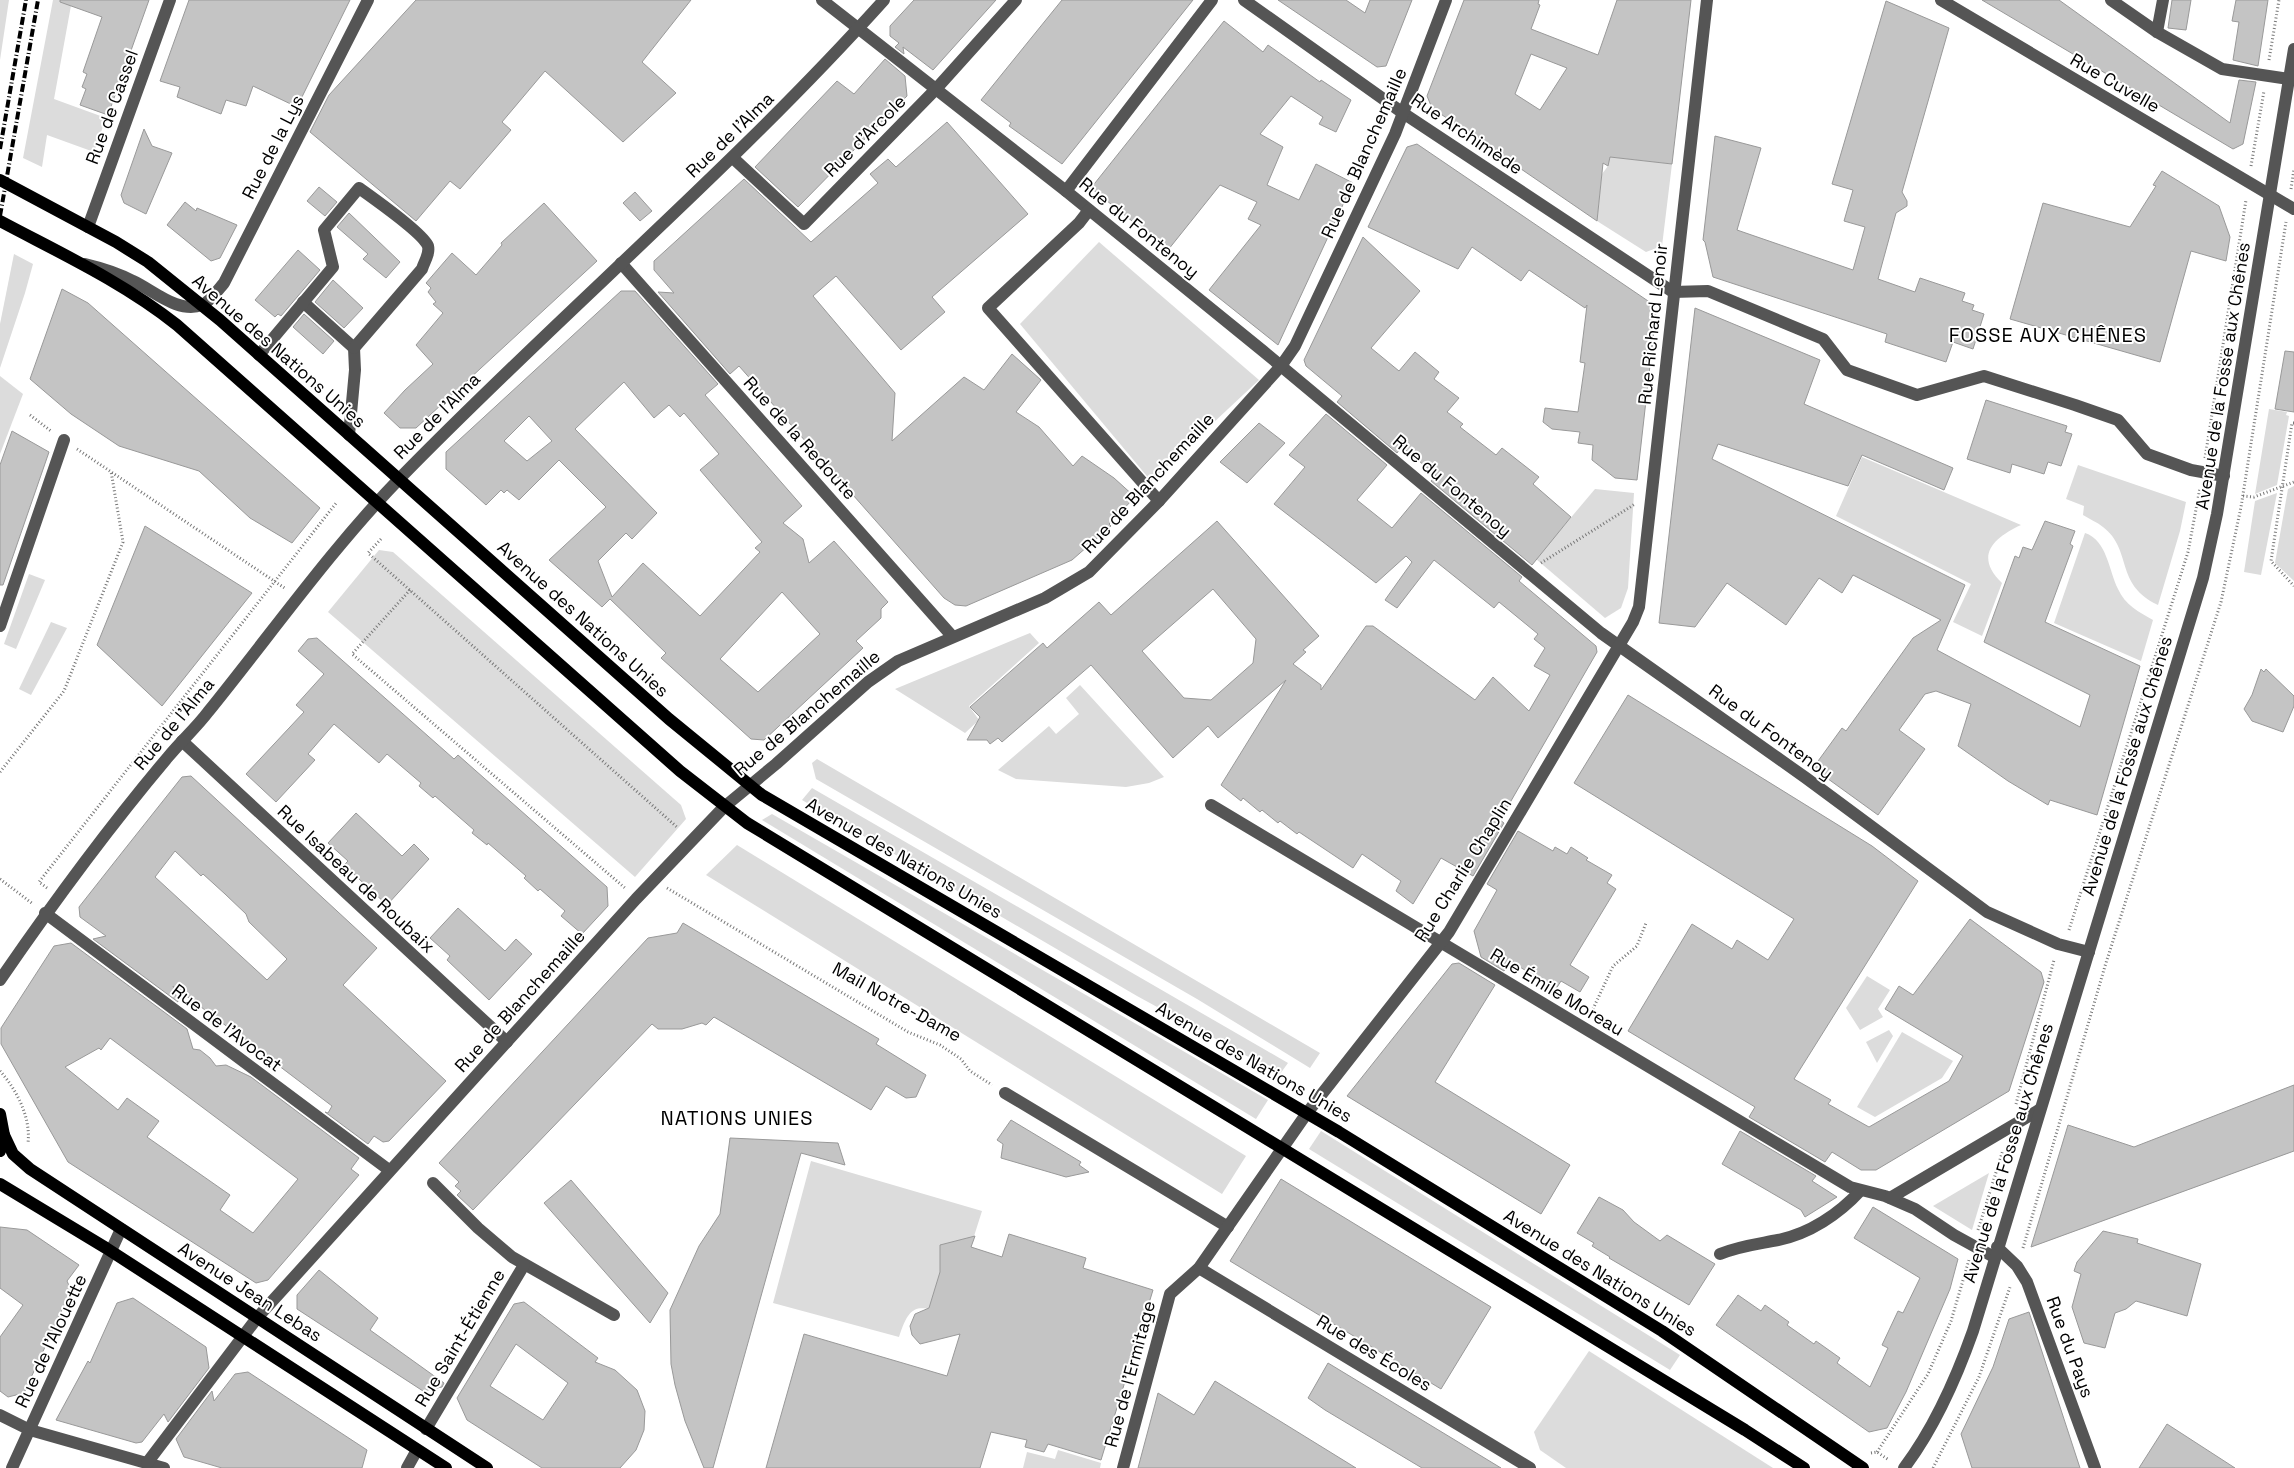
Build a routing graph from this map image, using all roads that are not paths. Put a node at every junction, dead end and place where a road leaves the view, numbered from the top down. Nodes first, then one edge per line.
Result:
1 (170, 0) edge
2 (368, 0) edge
3 (822, 0) edge
4 (884, 0) edge
5 (1016, 0) edge
6 (1212, 0) edge
7 (1244, 0) edge
8 (1446, 0) edge
9 (1707, 0) edge
10 (1941, 0) edge
11 (2111, 0) edge
12 (2163, 0) edge
13 (858, 29) junction
14 (2157, 32) junction
15 (2294, 49) edge
16 (2289, 79) junction
17 (936, 89) junction
18 (1404, 113) junction
19 (733, 158) junction
20 (0, 180) edge
21 (1066, 192) junction
22 (2271, 196) junction
23 (2294, 209) edge
24 (1089, 210) junction
25 (0, 220) edge
26 (88, 227) junction
27 (76, 262) junction
28 (621, 263) junction
29 (1673, 292) junction
30 (303, 302) junction
31 (202, 305) junction
32 (354, 348) junction
33 (259, 355) junction
34 (1281, 366) junction
35 (349, 435) junction
36 (64, 440) dead end
37 (2224, 476) junction
38 (399, 479) junction
39 (1159, 501) junction
40 (378, 502) junction
41 (0, 626) edge
42 (952, 636) junction
43 (1619, 646) junction
44 (182, 741) junction
45 (748, 785) junction
46 (1211, 805) dead end
47 (724, 807) junction
48 (45, 914) junction
49 (1441, 944) junction
50 (2089, 952) junction
51 (12, 962) junction
52 (0, 971) edge
53 (0, 980) edge
54 (507, 1042) junction
55 (1005, 1093) road end
56 (2039, 1110) junction
57 (1307, 1113) junction
58 (0, 1114) edge
59 (4, 1135) junction
60 (1282, 1147) junction
61 (0, 1152) edge
62 (389, 1170) junction
63 (433, 1183) dead end
64 (0, 1184) edge
65 (1860, 1191) junction
66 (1890, 1198) junction
67 (1228, 1227) junction
68 (121, 1229) junction
69 (111, 1252) junction
70 (1996, 1252) junction
71 (1720, 1254) dead end
72 (524, 1265) junction
73 (1199, 1268) junction
74 (614, 1315) dead end
75 (257, 1318) junction
76 (243, 1337) junction
77 (0, 1415) edge
78 (426, 1429) junction
79 (30, 1430) junction
80 (417, 1450) junction
81 (148, 1463) junction
82 (12, 1468) edge
83 (164, 1468) edge
84 (407, 1468) edge
85 (446, 1468) edge
86 (487, 1468) edge
87 (1123, 1468) edge
88 (1530, 1468) edge
89 (1804, 1468) edge
90 (1863, 1468) edge
91 (1904, 1468) edge
92 (2095, 1468) edge

1 - 26 street, Rue de Cassel
2 - 31 street, Rue de la Lys
3 - 13 street, Rue du Fontenoy
4 - 13 street, Rue de l'Alma
5 - 17 street, Rue d'Arcole
6 - 21 street
7 - 18 street, Rue Archimède
8 - 18 street, Rue de Blanchemaille
9 - 29 street, Rue Richard Lenoir
10 - 22 street, Rue Cuvelle
11 - 14 street
12 - 14 street
13 - 17 street, Rue du Fontenoy
13 - 19 street, Rue de l'Alma
14 - 16 street
15 - 16 street, Avenue de la Fosse aux Chênes
16 - 22 street, Avenue de la Fosse aux Chênes
17 - 19 street, Rue d'Arcole
17 - 21 street, Rue du Fontenoy
18 - 29 street, Rue Archimède
18 - 34 street, Rue de Blanchemaille
19 - 28 street, Rue de l'Alma
20 - 26 main road, Avenue des Nations Unies
21 - 24 street, Rue du Fontenoy
22 - 23 street, Rue Cuvelle
22 - 37 street, Avenue de la Fosse aux Chênes
24 - 34 street, Rue du Fontenoy
24 - 39 street
25 - 27 main road
26 - 31 main road, Avenue des Nations Unies
27 - 31 street
27 - 40 main road
28 - 38 street, Rue de l'Alma
28 - 42 street, Rue de la Redoute
29 - 37 street
29 - 43 street, Rue Richard Lenoir
30 - 32 street
30 - 32 street
30 - 33 street
31 - 33 main road, Avenue des Nations Unies
32 - 35 street
33 - 35 main road, Avenue des Nations Unies
34 - 39 street, Rue de Blanchemaille
34 - 43 street, Rue du Fontenoy
35 - 38 main road, Avenue des Nations Unies
36 - 41 street
37 - 50 street, Avenue de la Fosse aux Chênes
38 - 40 street, Rue de l'Alma
38 - 45 main road, Avenue des Nations Unies
39 - 42 street, Rue de Blanchemaille
40 - 44 street, Rue de l'Alma
40 - 47 main road
42 - 45 street, Rue de Blanchemaille
43 - 49 street, Rue Charlie Chaplin
43 - 50 street, Rue du Fontenoy
44 - 48 street, Rue de l'Alma
44 - 54 street, Rue Isabeau de Roubaix
45 - 47 street, Rue de Blanchemaille
45 - 57 main road, Avenue des Nations Unies
46 - 49 street, Rue Émile Moreau
47 - 54 street, Rue de Blanchemaille
47 - 60 main road
48 - 51 street, Rue de l'Alma
48 - 62 street, Rue de l'Avocat
49 - 57 street, Rue Charlie Chaplin
49 - 65 street, Rue Émile Moreau
50 - 56 street, Avenue de la Fosse aux Chênes
51 - 52 street
51 - 53 street, Rue de l'Alma
54 - 62 street, Rue de Blanchemaille
55 - 67 street
56 - 66 street
56 - 70 street, Avenue de la Fosse aux Chênes
57 - 60 street, Rue Charlie Chaplin
57 - 90 main road, Avenue des Nations Unies
58 - 59 main road
59 - 61 main road
59 - 68 main road, Avenue Jean Lebas
60 - 67 street, Rue de l'Ermitage
60 - 89 main road
62 - 75 street, Rue de Blanchemaille
63 - 72 street
64 - 69 main road
65 - 66 street, Rue Émile Moreau
65 - 71 street
66 - 70 street, Rue Émile Moreau
67 - 73 street, Rue de l'Ermitage
68 - 69 street, Rue de l'Alouette
68 - 75 main road, Avenue Jean Lebas
69 - 76 main road
69 - 79 street, Rue de l'Alouette
70 - 91 street, Avenue de la Fosse aux Chênes
70 - 92 street, Rue du Pays
72 - 74 street
72 - 78 street, Rue Saint-Étienne
73 - 87 street, Rue de l'Ermitage
73 - 88 street, Rue des Écoles
75 - 76 street, Rue de Blanchemaille
75 - 78 main road, Avenue Jean Lebas
76 - 80 main road
76 - 81 street, Rue de Blanchemaille
77 - 79 street
78 - 86 main road, Avenue Jean Lebas
79 - 81 street
79 - 82 street, Rue de l'Alouette
80 - 84 street
80 - 85 main road
81 - 83 street

